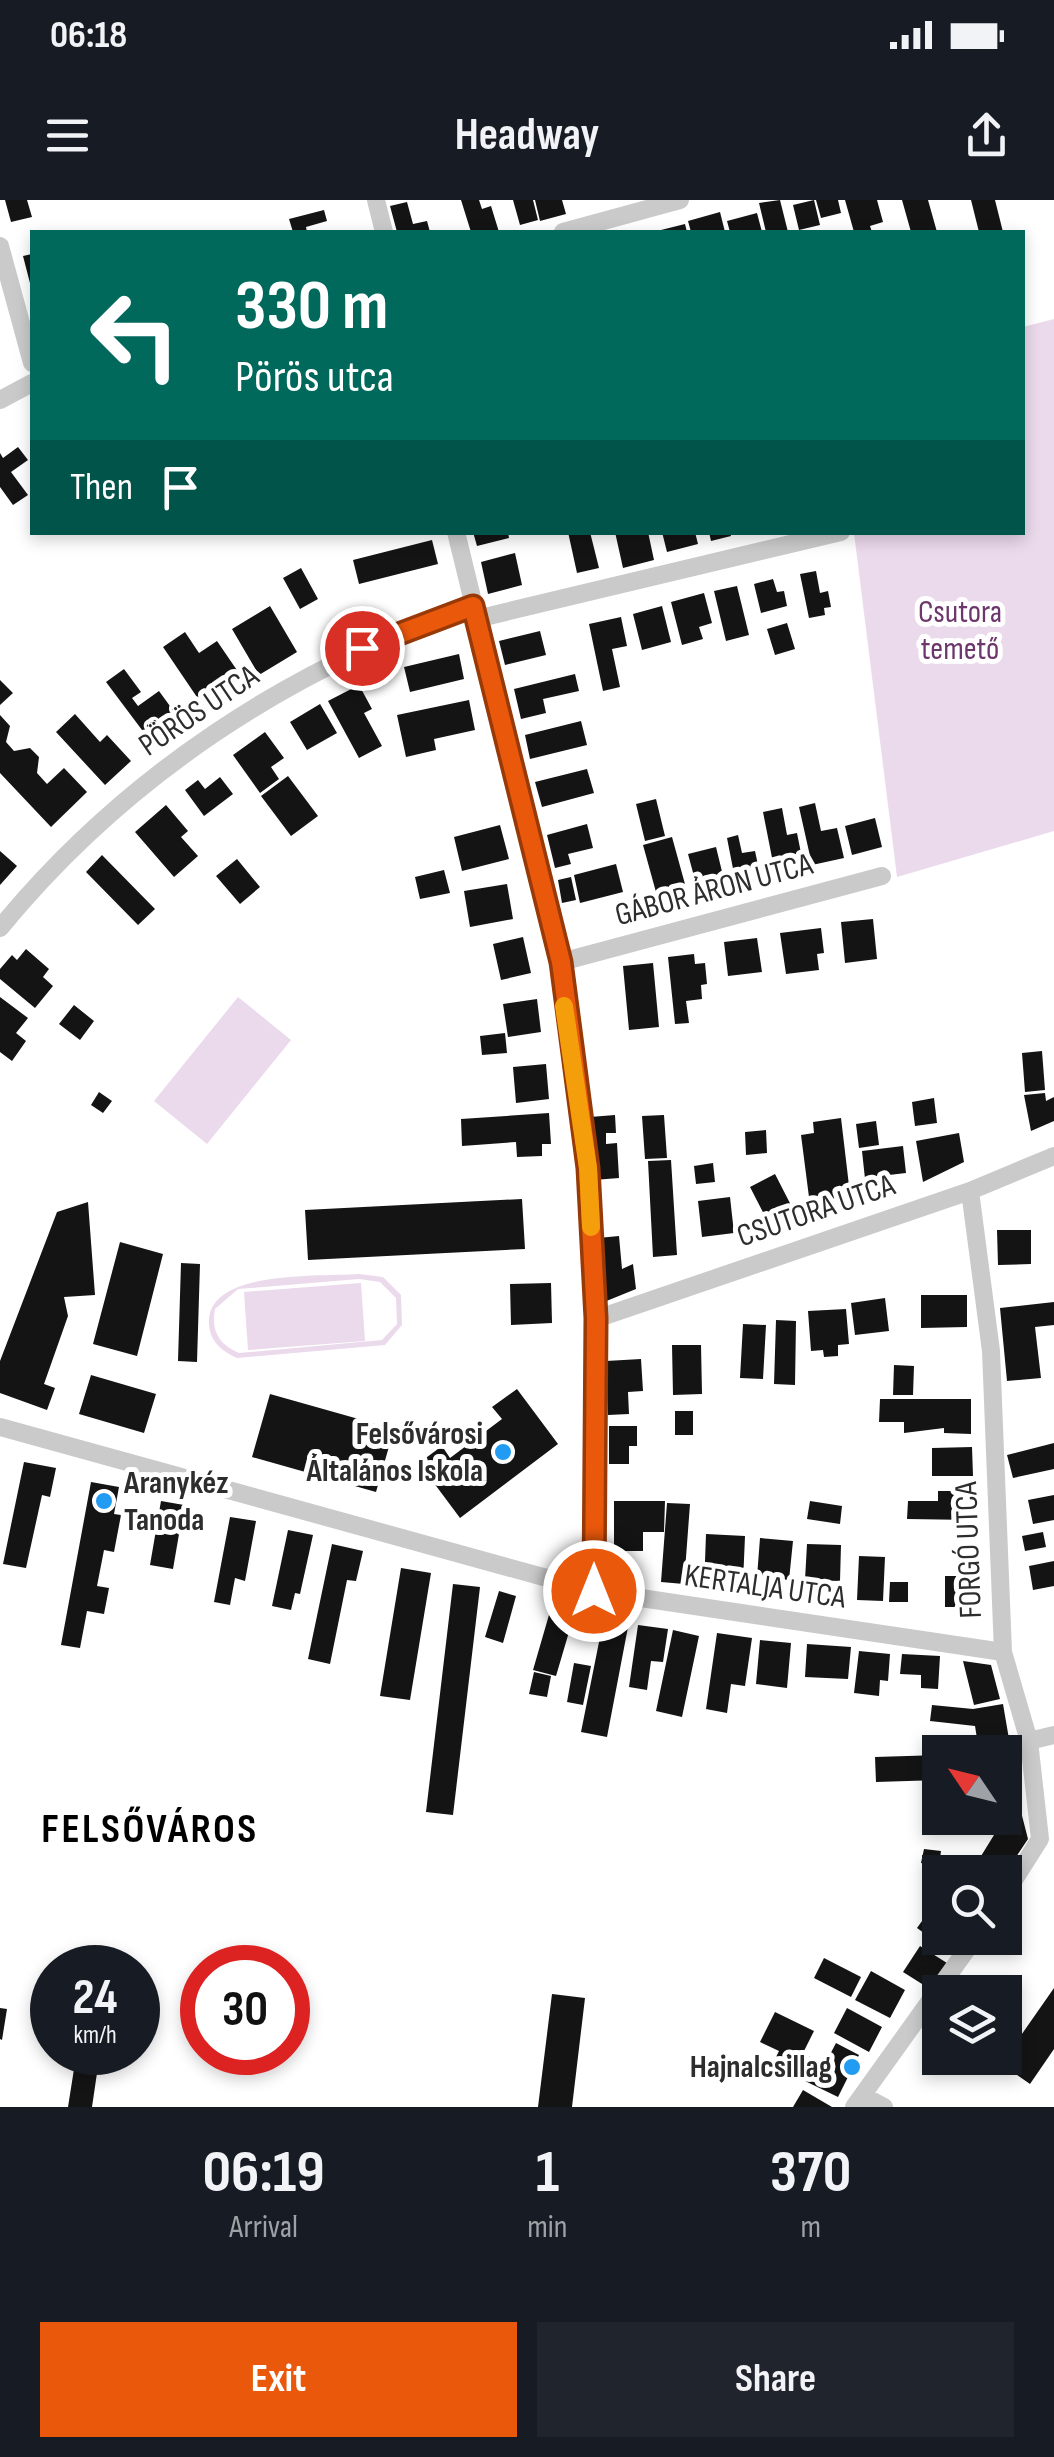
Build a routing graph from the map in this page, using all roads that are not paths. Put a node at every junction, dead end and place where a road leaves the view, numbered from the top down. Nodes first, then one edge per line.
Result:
1 (376, 200) edge
2 (680, 200) edge
3 (384, 230) edge
4 (570, 230) edge
5 (0, 246) edge
6 (30, 356) edge
7 (30, 383) edge
8 (0, 400) edge
9 (457, 535) edge
10 (827, 535) edge
11 (475, 612) junction
12 (882, 876) dead end
13 (0, 928) edge
14 (561, 962) junction
15 (1054, 1156) edge
16 (970, 1190) junction
17 (596, 1318) junction
18 (0, 1427) edge
19 (594, 1591) junction
20 (1003, 1652) junction
21 (1054, 1734) edge
22 (1029, 1741) junction
23 (1022, 1867) edge
24 (963, 1955) edge
25 (858, 2102) edge
26 (884, 2107) edge

1 - 3 street
2 - 4 street
5 - 6 street
7 - 8 street
9 - 11 street
10 - 11 street, PÖRÖS UTCA
11 - 13 street, PÖRÖS UTCA
11 - 14 street
12 - 14 street, GÁBOR ÁRON UTCA
14 - 17 street
15 - 16 street, CSUTORA UTCA
16 - 17 street, CSUTORA UTCA
16 - 20 street, FORGÓ UTCA
17 - 19 street
18 - 19 street, KERTALJA UTCA
19 - 20 street, KERTALJA UTCA
20 - 22 street, FORGÓ UTCA
21 - 22 street
22 - 23 street, FORGÓ UTCA
24 - 25 street
25 - 26 street

